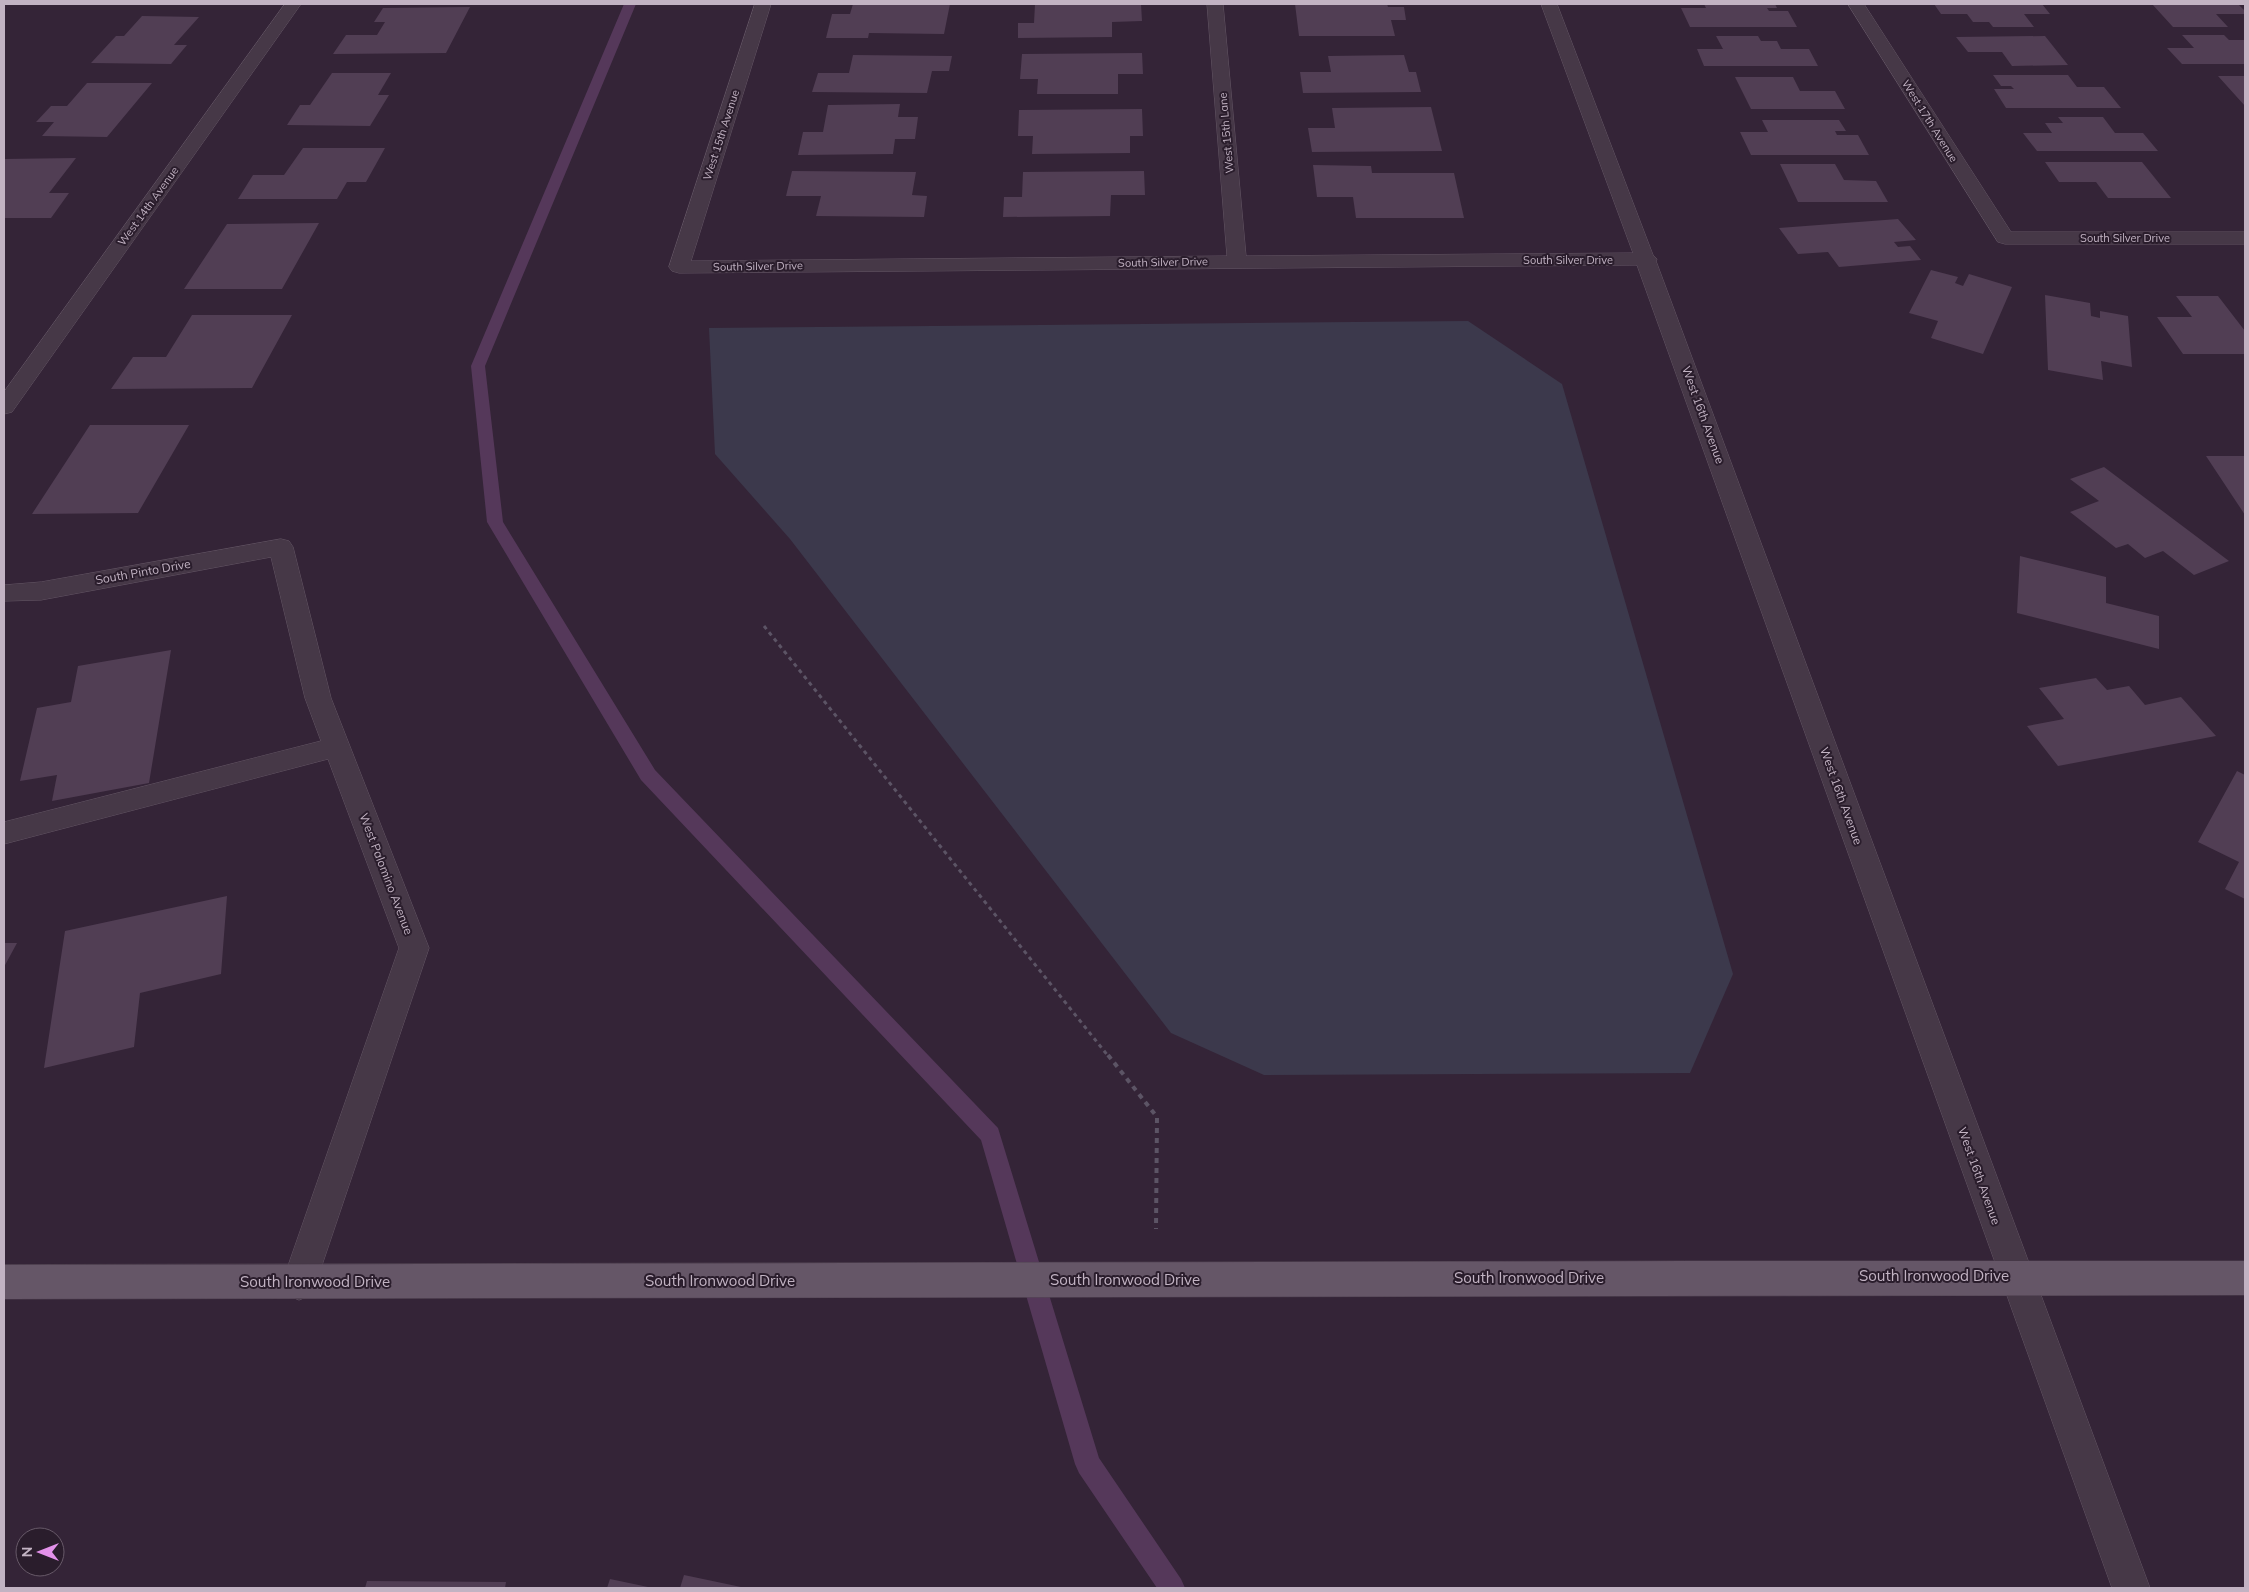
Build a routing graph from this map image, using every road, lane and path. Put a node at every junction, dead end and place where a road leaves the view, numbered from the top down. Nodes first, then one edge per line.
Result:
1 (293, 4) edge
2 (762, 4) edge
3 (1215, 4) edge
4 (1549, 4) edge
5 (1856, 4) edge
6 (2005, 238) joint
7 (2245, 238) edge
8 (1647, 260) junction
9 (1237, 262) junction
10 (679, 267) joint
11 (4, 407) edge
12 (281, 547) joint
13 (4, 593) edge
14 (764, 626) dead end
15 (337, 747) junction
16 (4, 833) edge
17 (2016, 1276) junction
18 (2245, 1278) edge
19 (1156, 1280) junction
20 (4, 1282) edge
21 (300, 1283) junction
22 (2131, 1588) edge

1 - 11 street, West 14th Avenue
2 - 10 street, West 15th Avenue
3 - 9 street, West 15th Lane
4 - 8 street, West 16th Avenue
5 - 6 street, West 17th Avenue
6 - 7 street, South Silver Drive
8 - 9 street, South Silver Drive
8 - 17 street, West 16th Avenue
9 - 10 street, South Silver Drive
12 - 13 street, South Pinto Drive
12 - 15 street, West Palomino Avenue
14 - 19 path
15 - 16 street
15 - 21 street, West Palomino Avenue
17 - 18 main road, South Ironwood Drive
17 - 19 main road, South Ironwood Drive
17 - 22 street, West 16th Avenue
19 - 21 main road, South Ironwood Drive
20 - 21 main road, South Ironwood Drive

